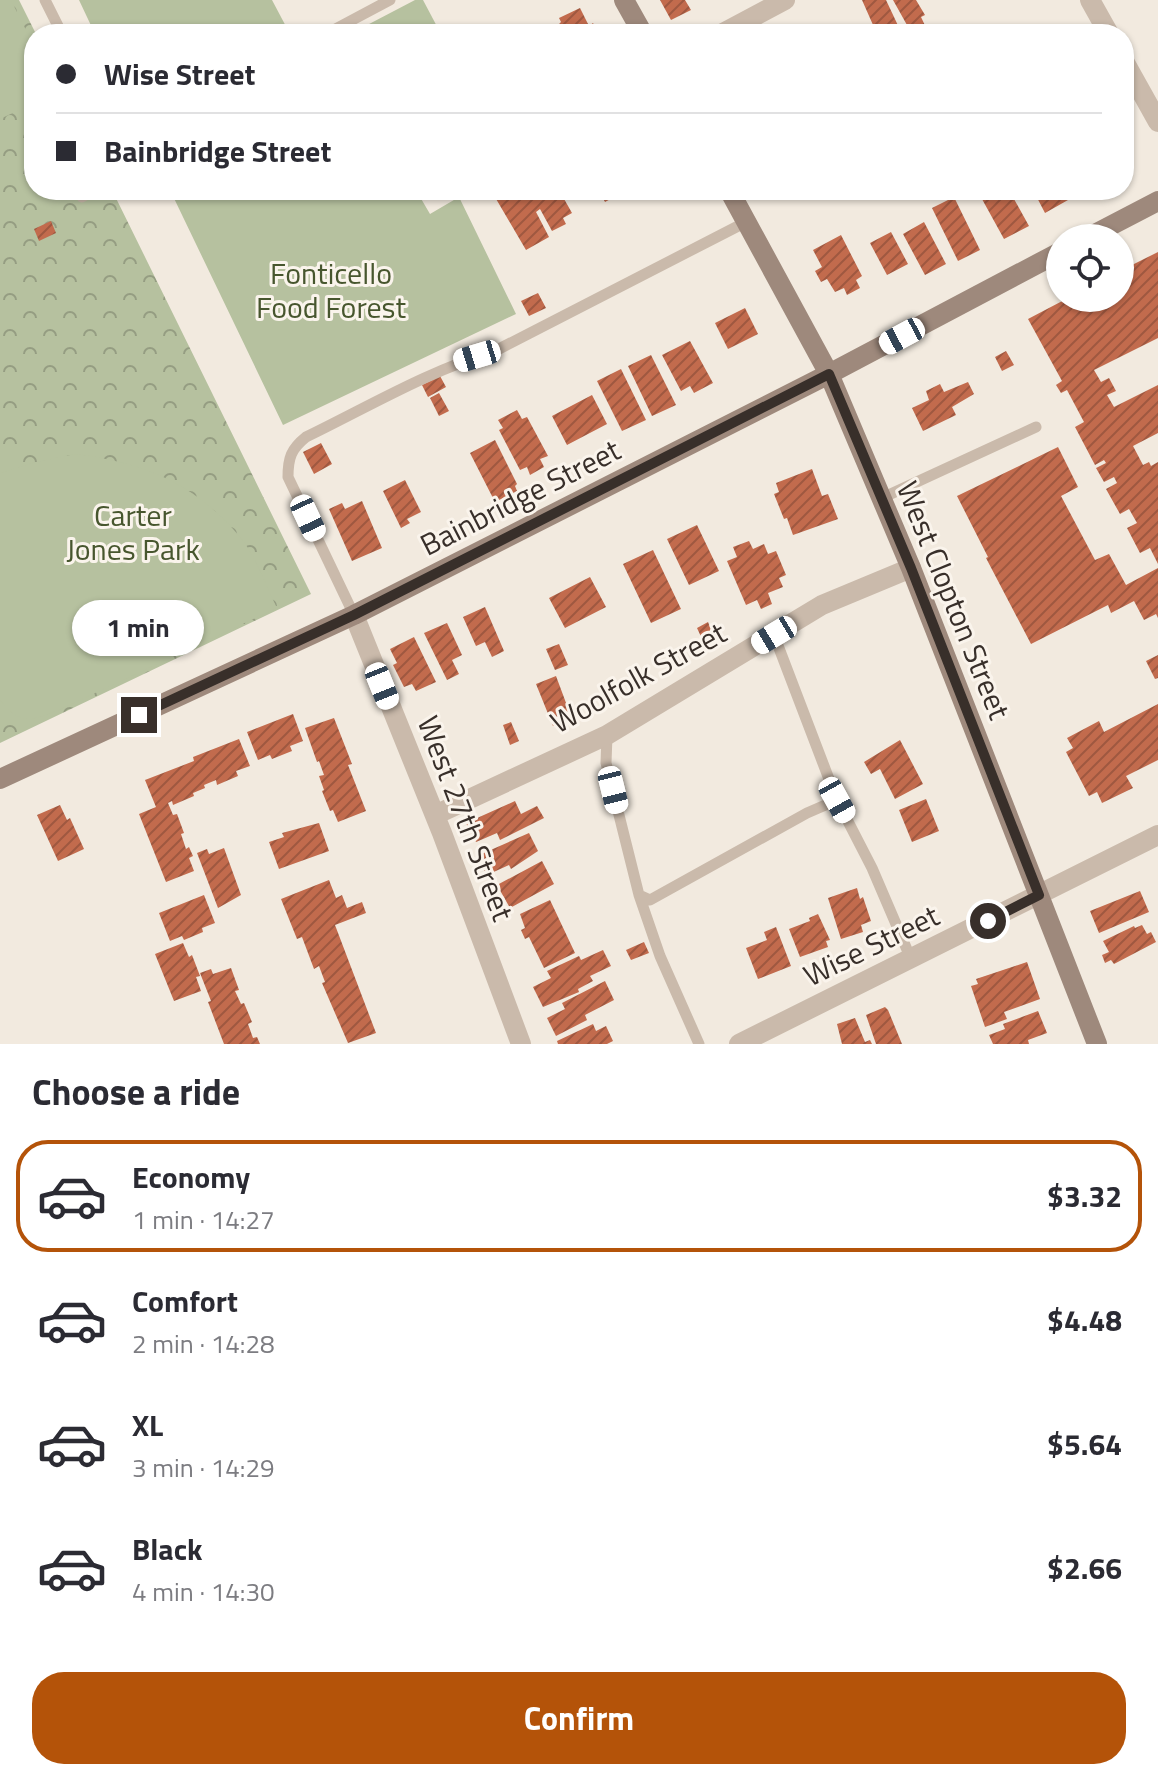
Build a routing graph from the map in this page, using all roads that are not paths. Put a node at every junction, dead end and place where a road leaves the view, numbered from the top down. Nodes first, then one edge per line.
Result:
1 (45, 0) edge
2 (390, 0) edge
3 (624, 0) edge
4 (785, 0) edge
5 (1090, 0) edge
6 (57, 24) edge
7 (345, 24) edge
8 (637, 24) edge
9 (740, 24) edge
10 (1103, 24) edge
11 (1134, 79) edge
12 (1158, 122) edge
13 (734, 200) edge
14 (1157, 202) edge
15 (746, 222) junction
16 (1114, 224) edge
17 (1046, 259) edge
18 (829, 374) junction
19 (1036, 427) dead end
20 (882, 498) junction
21 (911, 568) junction
22 (354, 615) junction
23 (774, 635) junction
24 (607, 735) junction
25 (0, 779) edge
26 (837, 800) junction
27 (435, 815) junction
28 (1158, 835) edge
29 (639, 895) junction
30 (1039, 895) junction
31 (911, 959) junction
32 (521, 1044) edge
33 (699, 1044) edge
34 (739, 1044) edge
35 (1097, 1044) edge

1 - 6 lane
2 - 7 lane
3 - 8 street
4 - 9 street
5 - 10 street
11 - 12 street
13 - 15 street, West Clopton Street
14 - 16 street
15 - 18 street, West Clopton Street
15 - 22 lane
17 - 18 street, Bainbridge Street
18 - 20 street, West Clopton Street
18 - 22 street, Bainbridge Street
19 - 20 lane
20 - 21 street, West Clopton Street
21 - 23 street, Woolfolk Street
21 - 30 street, West Clopton Street
22 - 25 street, Bainbridge Street
22 - 27 street, West 27th Street
23 - 24 street, Woolfolk Street
23 - 26 lane
24 - 27 street, Woolfolk Street
24 - 29 lane
26 - 29 lane
26 - 31 lane
27 - 32 street, West 27th Street
28 - 30 street, Wise Street
29 - 33 lane
30 - 31 street, Wise Street
30 - 35 street, West Clopton Street
31 - 34 street, Wise Street

